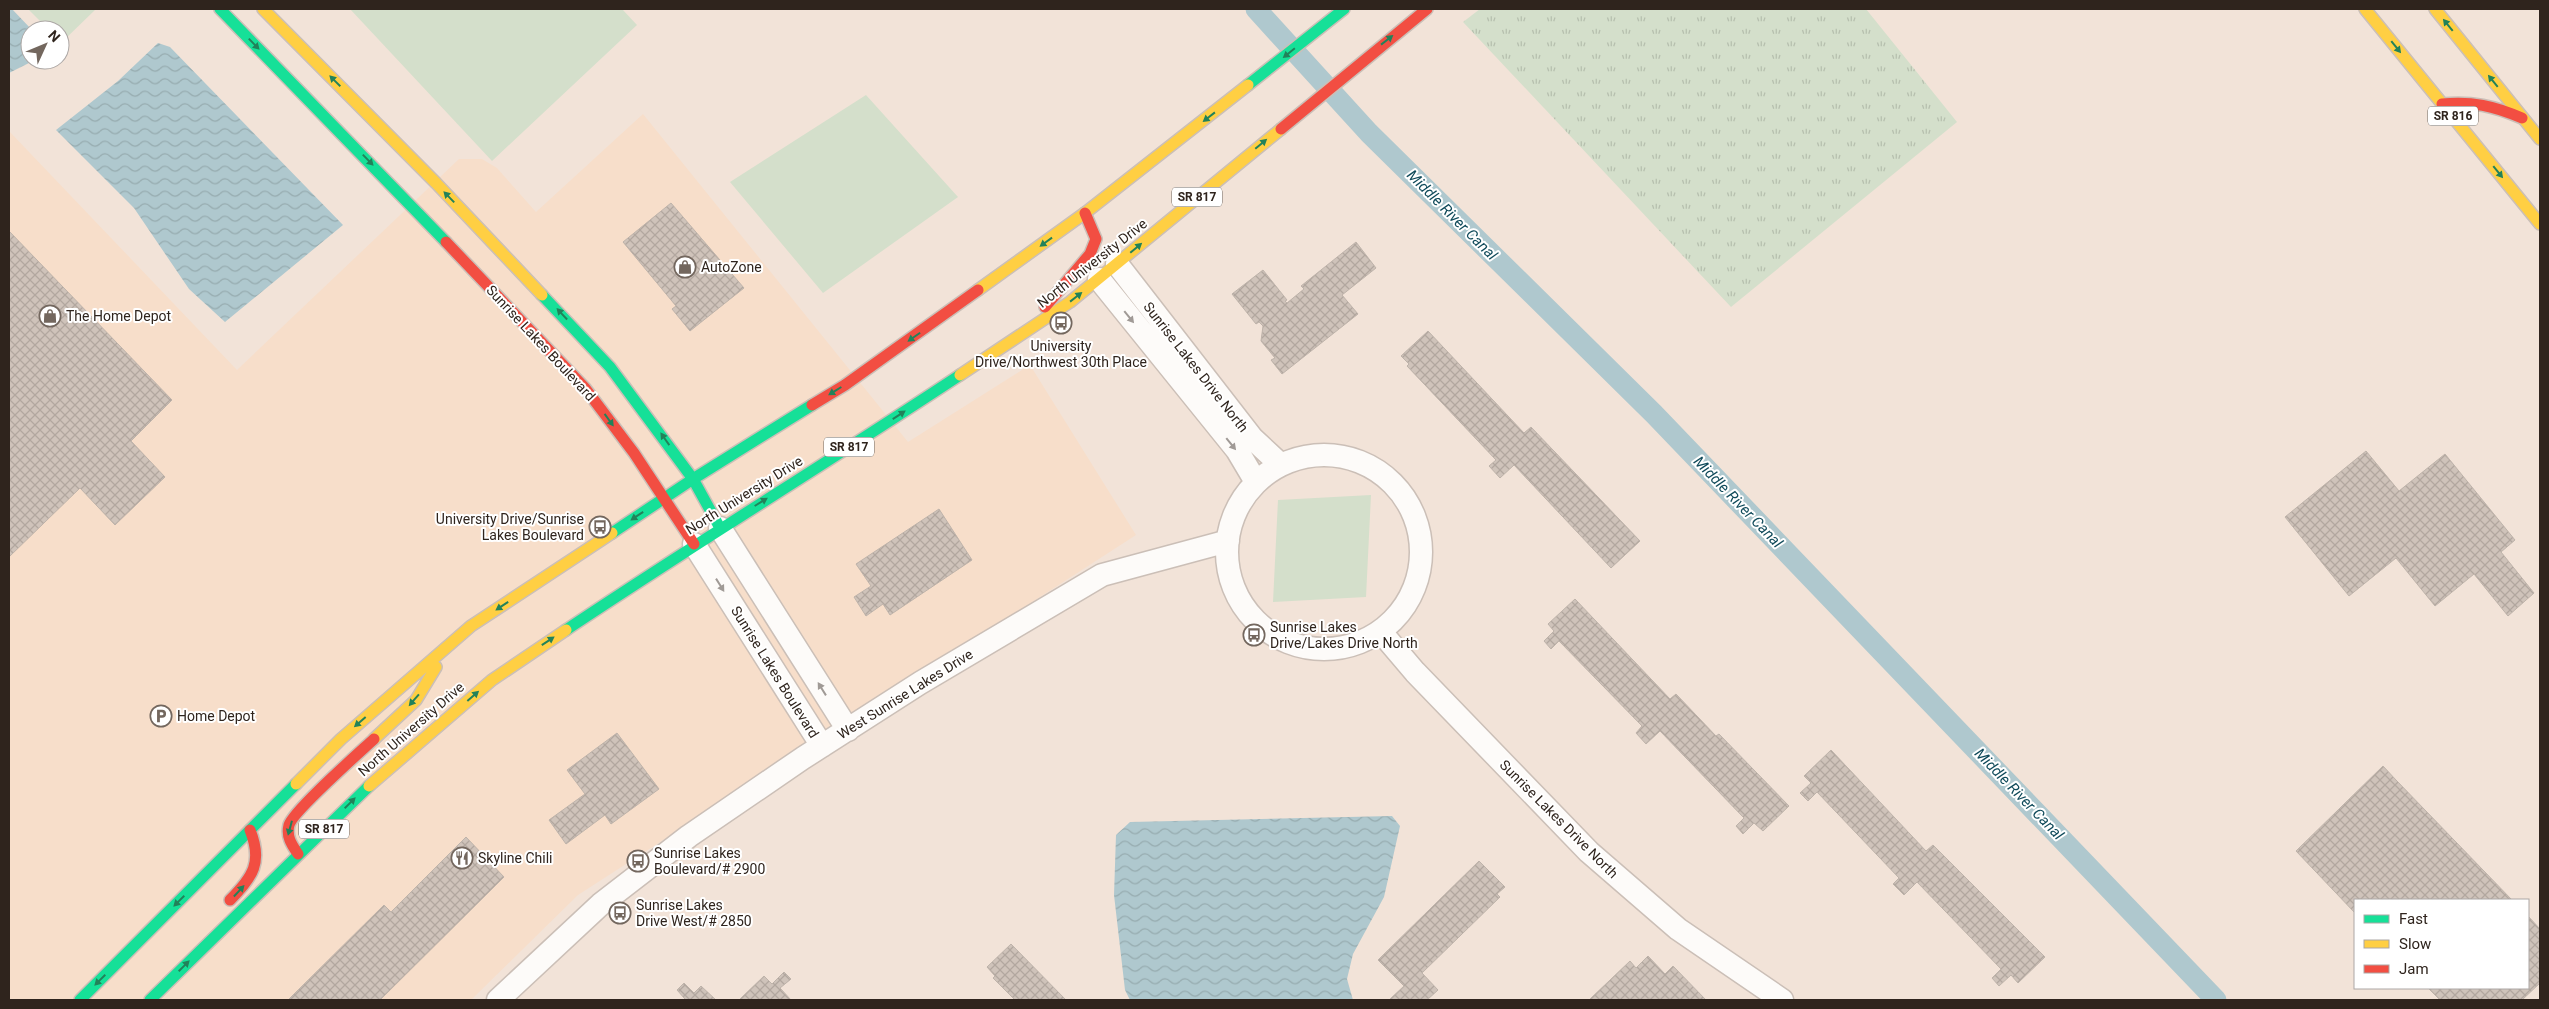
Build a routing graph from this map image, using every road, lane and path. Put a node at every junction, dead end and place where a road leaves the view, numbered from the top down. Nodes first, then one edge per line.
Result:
1 (220, 9) edge
2 (263, 9) edge
3 (1344, 9) edge
4 (1427, 9) edge
5 (2365, 9) edge
6 (2435, 9) edge
7 (2442, 104) junction
8 (2523, 119) junction
9 (2540, 139) edge
10 (1085, 213) junction
11 (2540, 224) edge
12 (1117, 264) junction
13 (1099, 279) junction
14 (1023, 333) junction
15 (1281, 465) junction
16 (693, 479) junction
17 (1256, 482) junction
18 (664, 498) junction
19 (720, 528) junction
20 (1228, 541) junction
21 (694, 544) junction
22 (1381, 632) junction
23 (450, 644) junction
24 (848, 730) junction
25 (822, 746) junction
26 (250, 830) junction
27 (298, 854) junction
28 (221, 909) dead end
29 (80, 1000) edge
30 (150, 1000) edge
31 (498, 1000) edge
32 (1782, 1000) edge

1 -> 18 main road, Sunrise Lakes Boulevard
16 -> 2 main road
3 -> 10 main road
12 -> 4 main road, North University Drive / SR 817
5 -> 7 main road, SR 816
8 -> 6 main road
7 - 8 main road
7 -> 11 main road, SR 816
8 - 9 main road
10 - 14 main road
10 -> 16 main road
12 - 13 main road, North University Drive / SR 817
12 - 15 street, Sunrise Lakes Drive North
14 -> 13 main road, North University Drive / SR 817
13 -> 17 street, Sunrise Lakes Drive North
19 -> 14 main road, North University Drive / SR 817
15 - 17 street
15 - 22 street
16 - 18 main road
16 - 19 main road
17 - 20 street
18 - 21 main road, Sunrise Lakes Boulevard
18 -> 23 main road
19 - 21 main road, North University Drive / SR 817
24 -> 19 street
20 - 22 street
20 - 24 street, West Sunrise Lakes Drive
21 -> 25 street, Sunrise Lakes Boulevard
27 -> 21 main road, North University Drive / SR 817
22 - 32 street, Sunrise Lakes Drive North
23 -> 26 main road
23 -> 27 main road
24 - 25 street, West Sunrise Lakes Drive
25 - 31 street, West Sunrise Lakes Drive
28 -> 26 main road
26 -> 29 main road
30 -> 27 main road, North University Drive / SR 817

